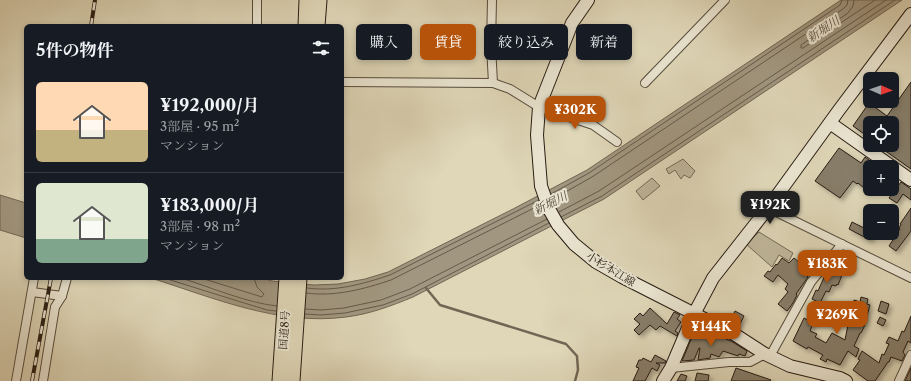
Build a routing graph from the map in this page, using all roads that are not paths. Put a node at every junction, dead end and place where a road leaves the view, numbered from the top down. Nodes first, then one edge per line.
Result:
1 (257, 0) edge
2 (308, 0) edge
3 (319, 0) edge
4 (492, 0) edge
5 (588, 0) edge
6 (725, 0) edge
7 (911, 14) edge
8 (257, 24) edge
9 (306, 24) edge
10 (317, 24) edge
11 (344, 82) edge
12 (493, 83) junction
13 (645, 83) dead end
14 (540, 107) junction
15 (830, 123) junction
16 (617, 142) dead end
17 (911, 180) edge
18 (768, 208) junction
19 (842, 244) junction
20 (911, 278) edge
21 (34, 280) edge
22 (66, 280) edge
23 (287, 280) edge
24 (298, 280) edge
25 (32, 292) junction
26 (62, 296) junction
27 (694, 314) junction
28 (289, 336) junction
29 (767, 355) junction
30 (911, 355) edge
31 (671, 368) junction
32 (16, 381) edge
33 (43, 381) edge
34 (280, 381) edge
35 (292, 381) edge
36 (663, 381) edge
37 (846, 381) edge
38 (899, 381) edge

1 - 8 street
2 - 9 highway
3 - 10 highway
4 - 12 street
5 - 14 main road, 小杉本江線
6 - 13 street
7 - 15 main road
11 - 12 street
12 - 14 street
14 - 16 street
14 - 27 main road, 小杉本江線
15 - 17 main road
15 - 18 main road
18 - 19 street
18 - 27 main road
19 - 20 street
19 - 29 street
21 - 25 street
22 - 26 street
23 - 28 highway, 国道8号
24 - 28 highway, 国道8号
25 - 26 street
25 - 32 street
26 - 33 street
27 - 29 main road, 小杉本江線
27 - 31 main road
28 - 34 highway, 国道8号
28 - 35 highway, 国道8号
29 - 31 street
29 - 37 main road, 小杉本江線
30 - 38 street
31 - 36 main road

